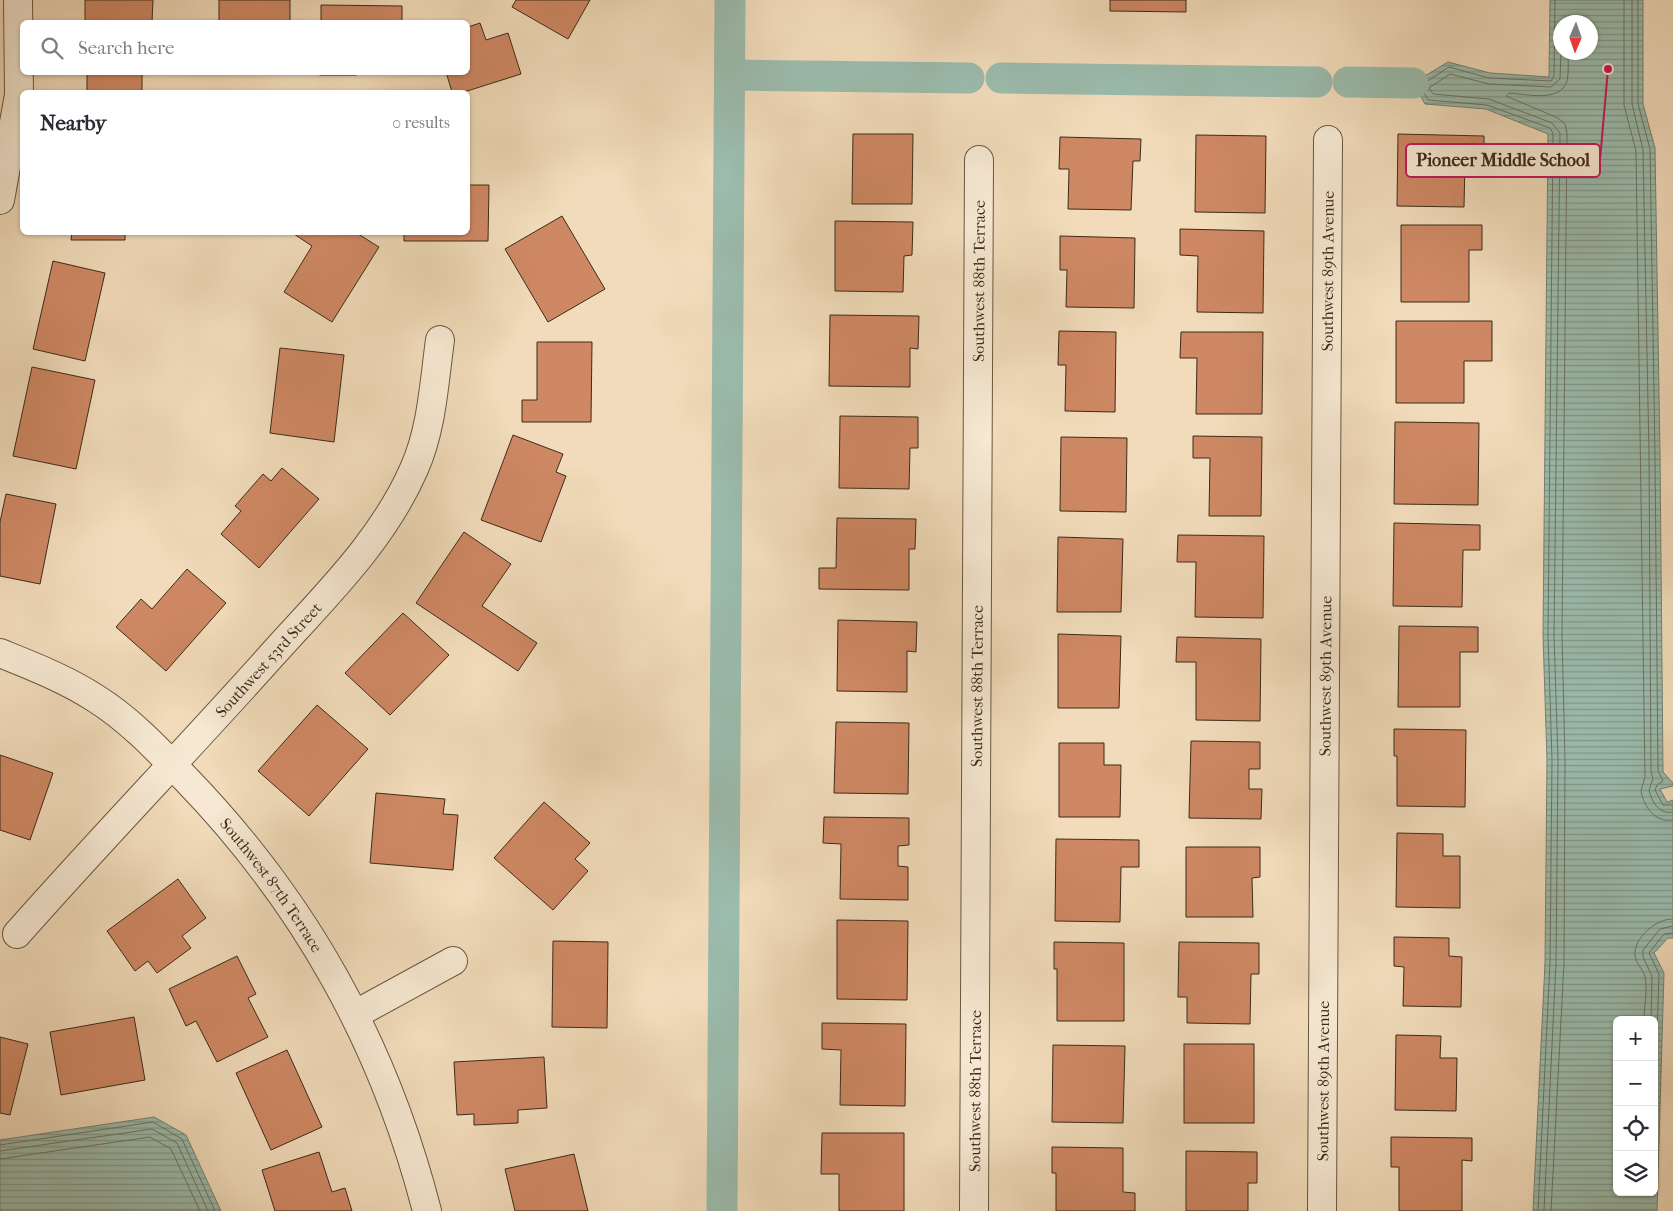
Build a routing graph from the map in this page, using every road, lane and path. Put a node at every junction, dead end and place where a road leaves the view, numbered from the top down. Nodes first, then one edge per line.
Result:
1 (18, 0) edge
2 (1328, 140) dead end
3 (979, 160) dead end
4 (0, 200) edge
5 (440, 340) dead end
6 (0, 653) edge
7 (172, 765) junction
8 (16, 934) dead end
9 (452, 962) dead end
10 (356, 1014) junction
11 (427, 1211) edge
12 (974, 1211) edge
13 (1322, 1211) edge

1 - 4 street
2 - 13 street, Southwest 89th Avenue
3 - 12 street, Southwest 88th Terrace
5 - 7 street, Southwest 53rd Street
6 - 7 street, Southwest 87th Terrace
7 - 8 street, Southwest 53rd Street
7 - 10 street, Southwest 87th Terrace
9 - 10 street
10 - 11 street, Southwest 87th Terrace

